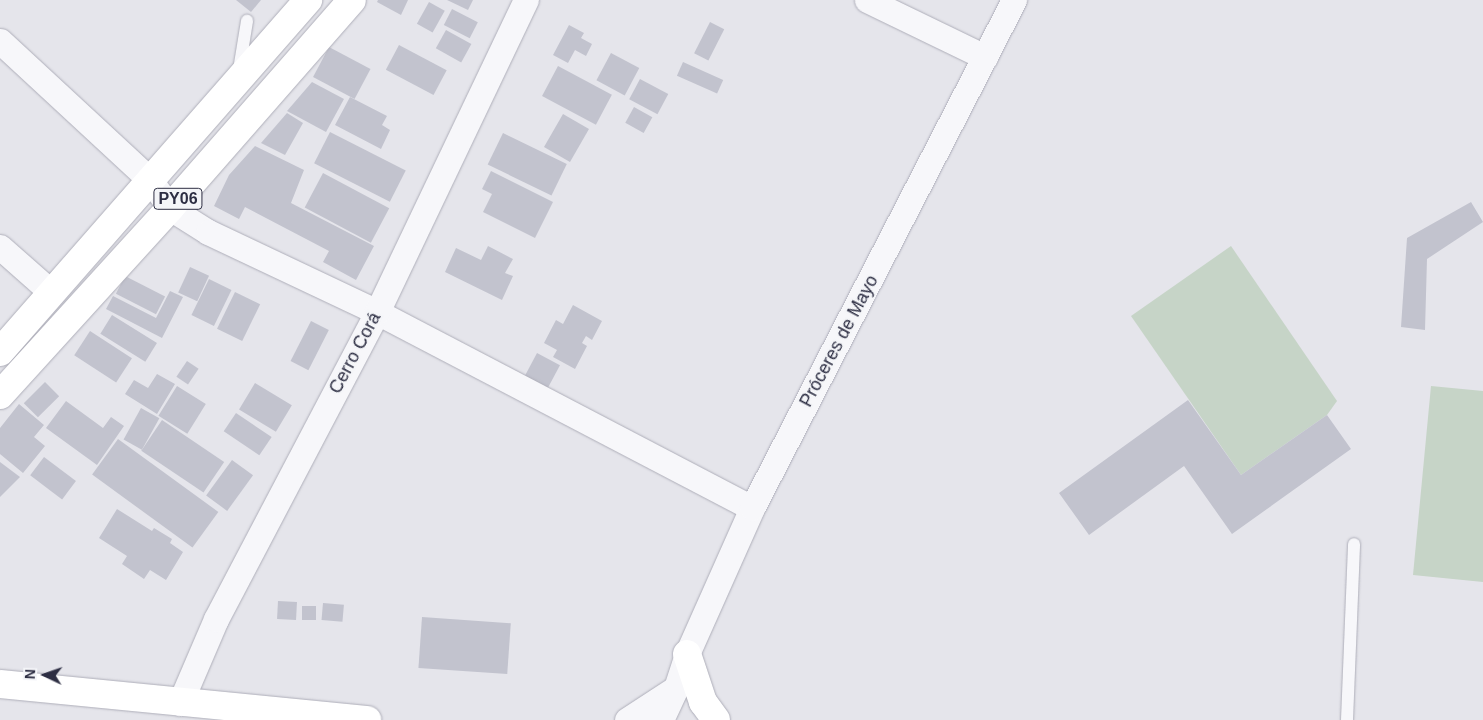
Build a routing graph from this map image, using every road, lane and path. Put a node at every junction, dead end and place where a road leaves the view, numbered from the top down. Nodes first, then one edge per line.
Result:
1 (308, 0) edge
2 (352, 0) edge
3 (526, 0) edge
4 (867, 0) edge
5 (1014, 0) edge
6 (247, 21) dead end
7 (0, 41) edge
8 (985, 57) junction
9 (236, 82) junction
10 (150, 180) junction
11 (170, 208) junction
12 (0, 248) edge
13 (52, 293) junction
14 (377, 312) junction
15 (0, 352) edge
16 (0, 395) edge
17 (752, 508) junction
18 (1354, 544) dead end
19 (687, 654) junction
20 (0, 684) edge
21 (676, 688) junction
22 (180, 703) junction
23 (367, 720) edge
24 (627, 720) edge
25 (662, 720) edge
26 (716, 720) edge
27 (1346, 720) edge

1 - 9 main road, PY06
2 - 11 main road, PY06
3 - 14 street, Cerro Corá
4 - 8 street
5 - 8 street, Próceres de Mayo
6 - 9 lane
7 - 10 street
8 - 17 street, Próceres de Mayo
9 - 10 main road, PY06
10 - 11 street
10 - 13 main road, PY06
11 - 14 street
11 - 16 main road, PY06
12 - 13 street
13 - 15 main road, PY06
14 - 17 street
14 - 22 street, Cerro Corá
17 - 19 street, Próceres de Mayo
18 - 27 lane
19 - 21 street, Próceres de Mayo
19 - 26 main road
20 - 22 main road
21 - 24 street
21 - 25 street, Próceres de Mayo
22 - 23 main road

